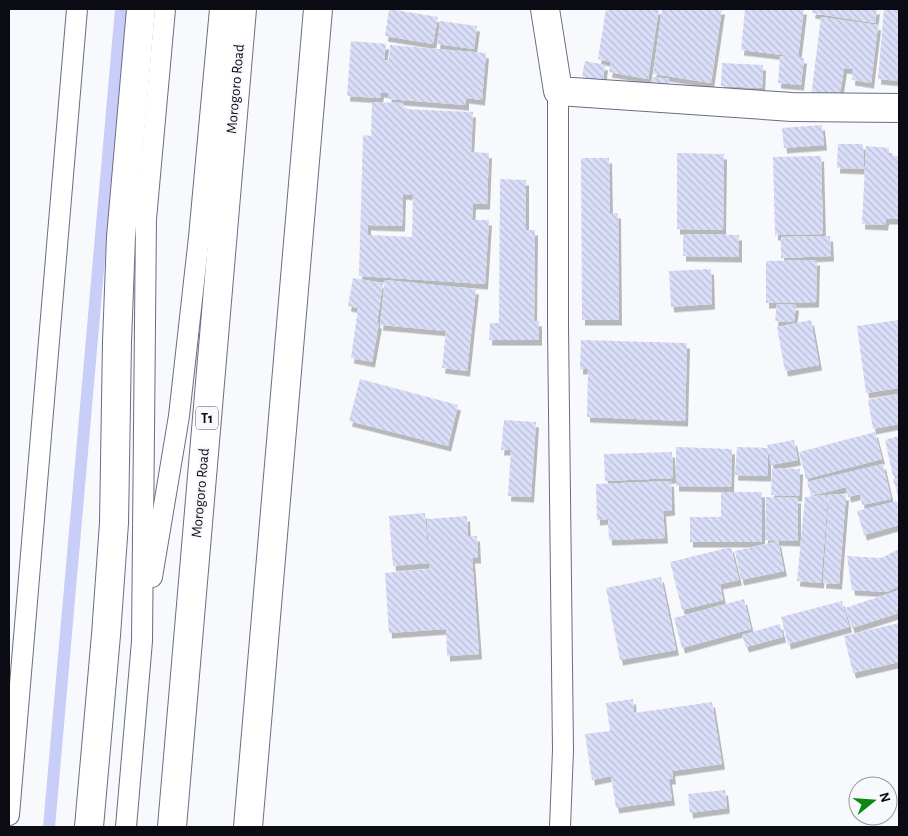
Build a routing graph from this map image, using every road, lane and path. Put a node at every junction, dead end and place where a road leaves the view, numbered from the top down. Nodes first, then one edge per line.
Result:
1 (77, 9) edge
2 (141, 9) edge
3 (165, 9) edge
4 (220, 9) edge
5 (242, 9) edge
6 (318, 9) edge
7 (546, 9) edge
8 (558, 91) junction
9 (899, 108) edge
10 (142, 640) junction
11 (9, 814) edge
12 (89, 827) edge
13 (126, 827) edge
14 (172, 827) edge
15 (248, 827) edge
16 (560, 827) edge

1 - 11 lane
2 - 12 main road
3 - 10 lane, Morogoro Road
4 - 10 lane, Morogoro Road
5 - 14 main road, Morogoro Road / T1
6 - 15 main road
7 - 8 main road
8 - 9 main road
8 - 16 lane
10 - 13 lane, Morogoro Road

